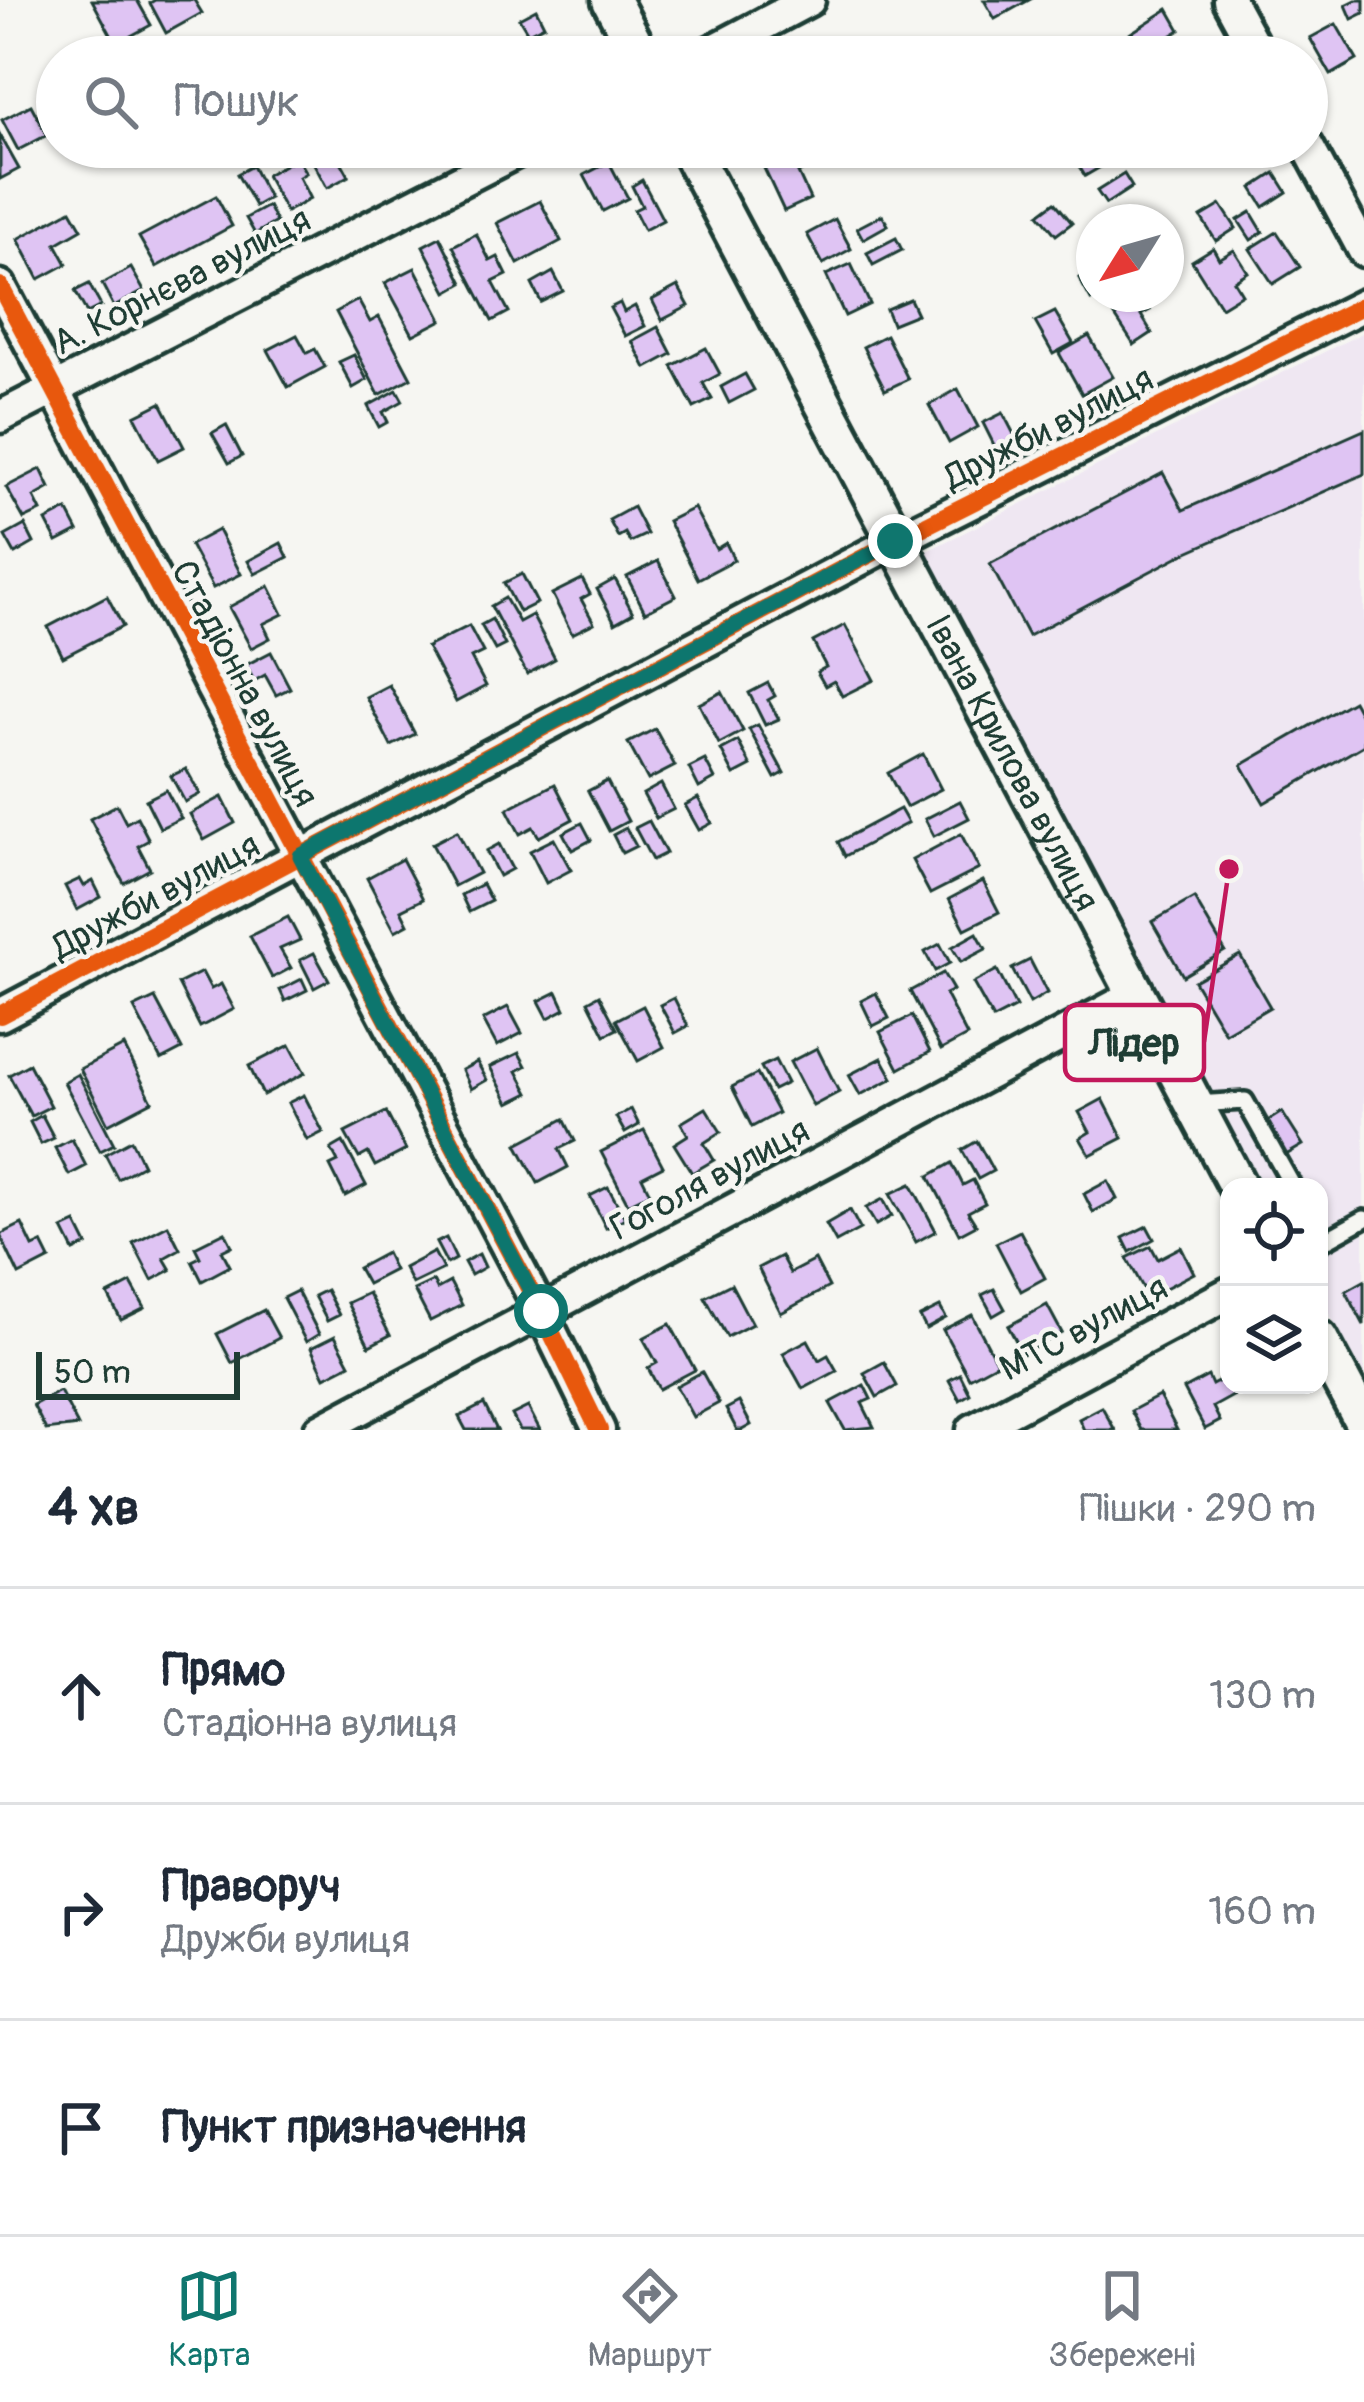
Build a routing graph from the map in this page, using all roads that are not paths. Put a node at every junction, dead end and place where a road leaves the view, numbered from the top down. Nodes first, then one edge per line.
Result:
1 (611, 0) edge
2 (809, 0) edge
3 (1229, 0) edge
4 (630, 36) edge
5 (741, 36) edge
6 (1249, 36) edge
7 (485, 168) edge
8 (699, 168) edge
9 (1319, 168) edge
10 (1364, 251) edge
11 (0, 286) edge
12 (1364, 305) edge
13 (54, 388) junction
14 (0, 417) edge
15 (895, 541) junction
16 (300, 856) junction
17 (1136, 995) junction
18 (0, 1015) edge
19 (1194, 1104) junction
20 (1233, 1178) edge
21 (1288, 1178) edge
22 (1364, 1219) edge
23 (1328, 1237) edge
24 (1220, 1298) edge
25 (541, 1311) junction
26 (1328, 1356) edge
27 (1364, 1423) edge
28 (320, 1430) edge
29 (599, 1430) edge
30 (973, 1430) edge

1 - 4 street
2 - 5 street
3 - 6 street
7 - 13 street, А. Корнєва вулиця
8 - 15 street, Івана Крилова вулиця
9 - 10 street
11 - 13 street, Стадіонна вулиця
12 - 15 street, Дружби вулиця
13 - 14 street, А. Корнєва вулиця
13 - 16 street, Стадіонна вулиця
15 - 16 street, Дружби вулиця
15 - 17 street, Івана Крилова вулиця
16 - 18 street, Дружби вулиця
16 - 25 street, Стадіонна вулиця
17 - 19 street, Івана Крилова вулиця
17 - 25 street, Гоголя вулиця
19 - 20 street, Івана Крилова вулиця
19 - 21 lane
22 - 23 lane
24 - 30 street, МТС вулиця
25 - 28 street, Гоголя вулиця
25 - 29 street, Стадіонна вулиця
26 - 27 street

